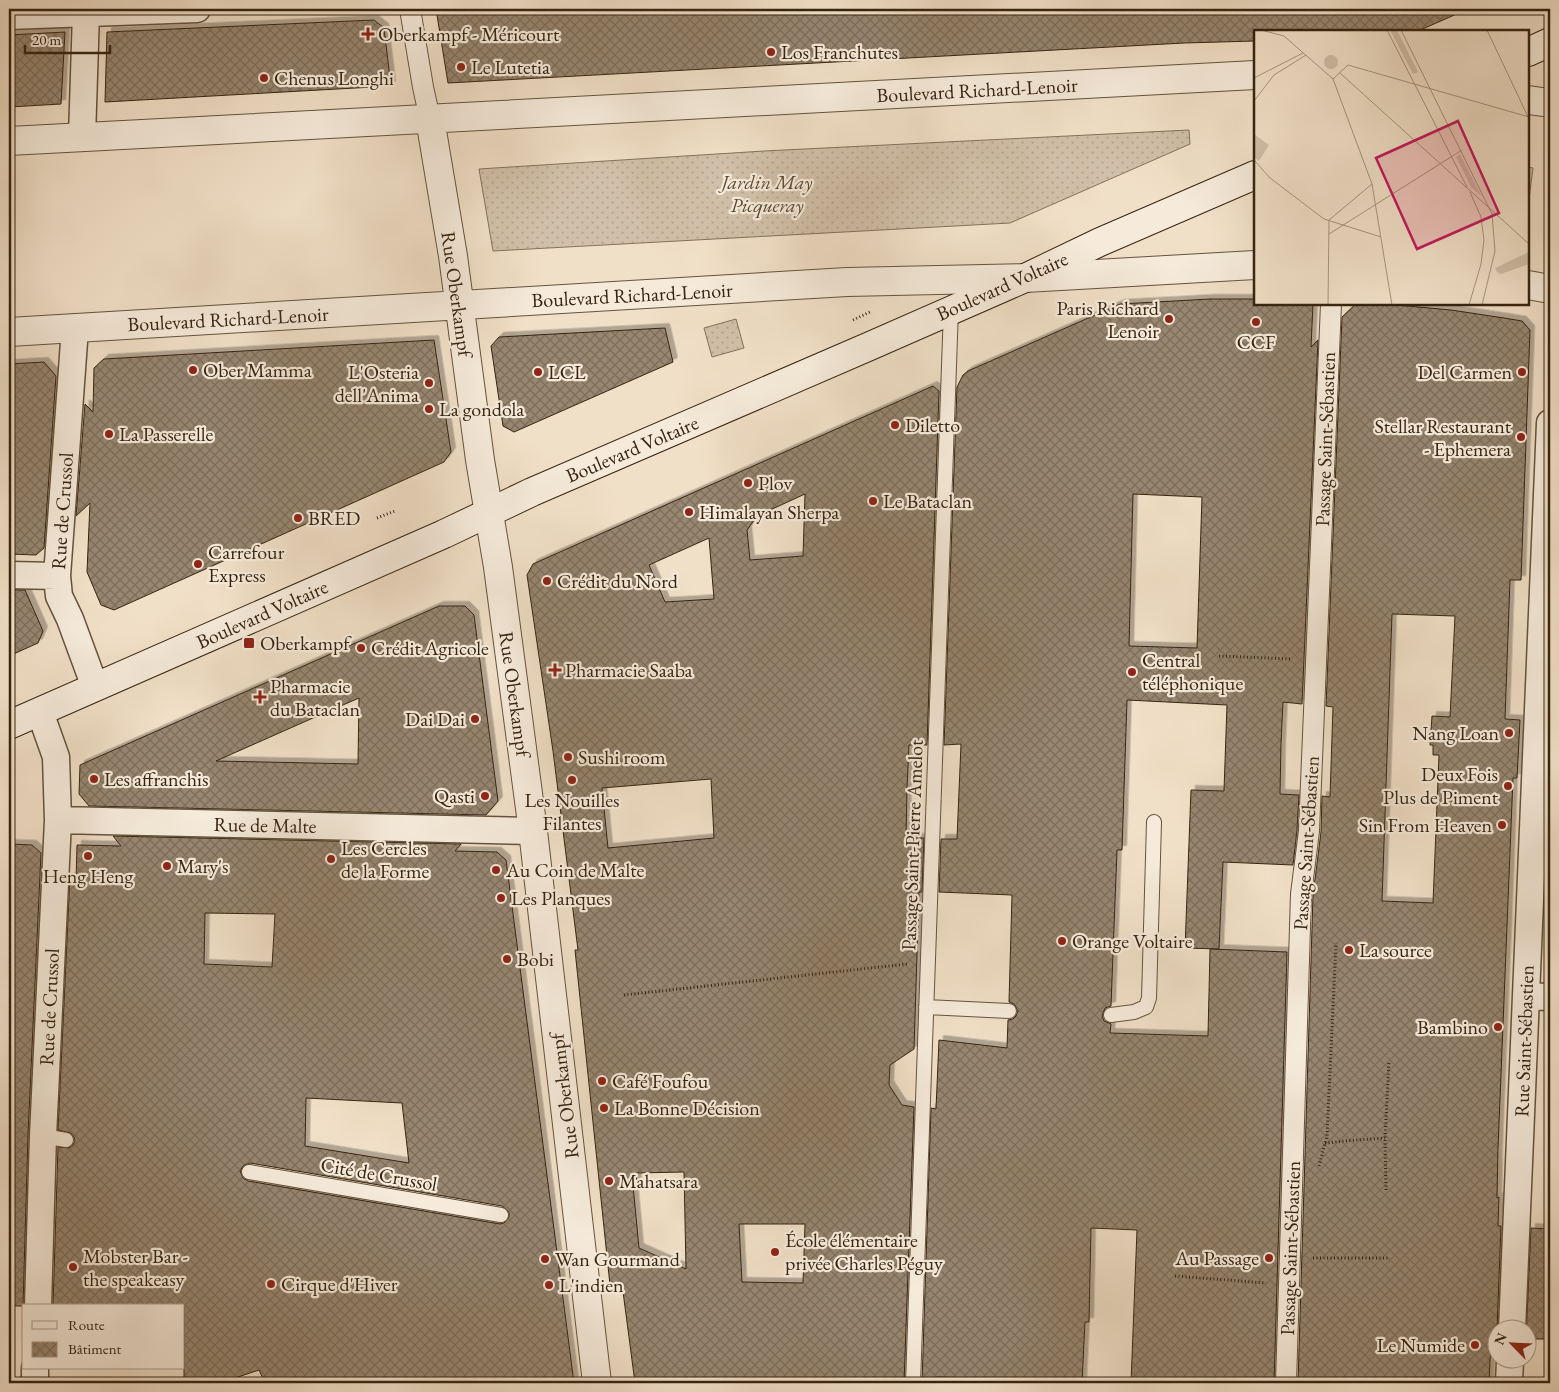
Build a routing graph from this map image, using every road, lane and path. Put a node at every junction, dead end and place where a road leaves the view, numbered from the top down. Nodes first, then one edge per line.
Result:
1 (197, 9) edge
2 (410, 9) edge
3 (86, 13) junction
4 (9, 16) edge
5 (1550, 42) edge
6 (1529, 52) edge
7 (1254, 75) edge
8 (1529, 100) edge
9 (1550, 103) edge
10 (430, 119) junction
11 (82, 137) junction
12 (9, 141) edge
13 (1254, 174) edge
14 (1254, 265) edge
15 (1025, 278) junction
16 (1529, 285) edge
17 (1550, 289) edge
18 (1331, 305) edge
19 (459, 306) junction
20 (951, 309) junction
21 (75, 328) junction
22 (9, 332) edge
23 (1550, 423) edge
24 (395, 510) dead end
25 (489, 512) junction
26 (377, 518) dead end
27 (9, 575) edge
28 (57, 576) junction
29 (1219, 656) dead end
30 (1300, 660) dead end
31 (96, 687) junction
32 (40, 712) junction
33 (9, 726) edge
34 (58, 820) junction
35 (1154, 822) dead end
36 (533, 831) junction
37 (1336, 943) dead end
38 (916, 963) dead end
39 (624, 995) dead end
40 (1538, 996) edge
41 (926, 1007) junction
42 (1009, 1011) dead end
43 (1111, 1015) dead end
44 (1389, 1060) dead end
45 (1385, 1138) junction
46 (1325, 1144) junction
47 (1318, 1171) dead end
48 (249, 1172) dead end
49 (1386, 1190) dead end
50 (501, 1215) dead end
51 (1290, 1258) junction
52 (1390, 1258) dead end
53 (1175, 1276) dead end
54 (1289, 1284) junction
55 (38, 1304) edge
56 (1513, 1320) edge
57 (36, 1370) edge
58 (1510, 1370) edge
59 (35, 1383) edge
60 (597, 1383) edge
61 (913, 1383) edge
62 (1286, 1383) edge
63 (1509, 1383) edge

1 - 3 street
2 - 10 street, Rue Oberkampf
3 - 4 street
3 - 11 street
5 - 6 street
7 - 10 street, Boulevard Richard-Lenoir
8 - 9 street
10 - 11 street, Boulevard Richard-Lenoir
10 - 19 street, Rue Oberkampf
11 - 12 street, Boulevard Richard-Lenoir
13 - 15 street, Boulevard Voltaire
14 - 15 street, Boulevard Richard-Lenoir
15 - 19 street, Boulevard Richard-Lenoir
15 - 20 street, Boulevard Voltaire
16 - 17 street
18 - 51 street, Passage Saint-Sébastien
19 - 21 street, Boulevard Richard-Lenoir
19 - 25 street, Rue Oberkampf
20 - 25 street, Boulevard Voltaire
20 - 41 lane, Passage Saint-Pierre Amelot
21 - 22 street, Boulevard Richard-Lenoir
21 - 28 street, Rue de Crussol
23 - 40 street, Rue Saint-Sébastien
24 - 26 path
25 - 31 street, Boulevard Voltaire
25 - 36 street, Rue Oberkampf
27 - 28 street
28 - 31 street, Rue de Crussol
29 - 30 path
31 - 32 street, Boulevard Voltaire
32 - 33 street, Boulevard Voltaire
32 - 34 street, Rue de Crussol
34 - 36 street, Rue de Malte
34 - 55 street, Rue de Crussol
35 - 43 lane
36 - 60 street, Rue Oberkampf
37 - 46 path
38 - 39 path
40 - 56 street, Rue Saint-Sébastien
41 - 42 lane
41 - 61 lane, Passage Saint-Pierre Amelot
44 - 45 path
45 - 46 path
45 - 49 path
46 - 47 path
48 - 50 lane, Cité de Crussol
51 - 52 path
51 - 54 street, Passage Saint-Sébastien
53 - 54 path
54 - 62 street, Passage Saint-Sébastien
57 - 59 street
58 - 63 street

